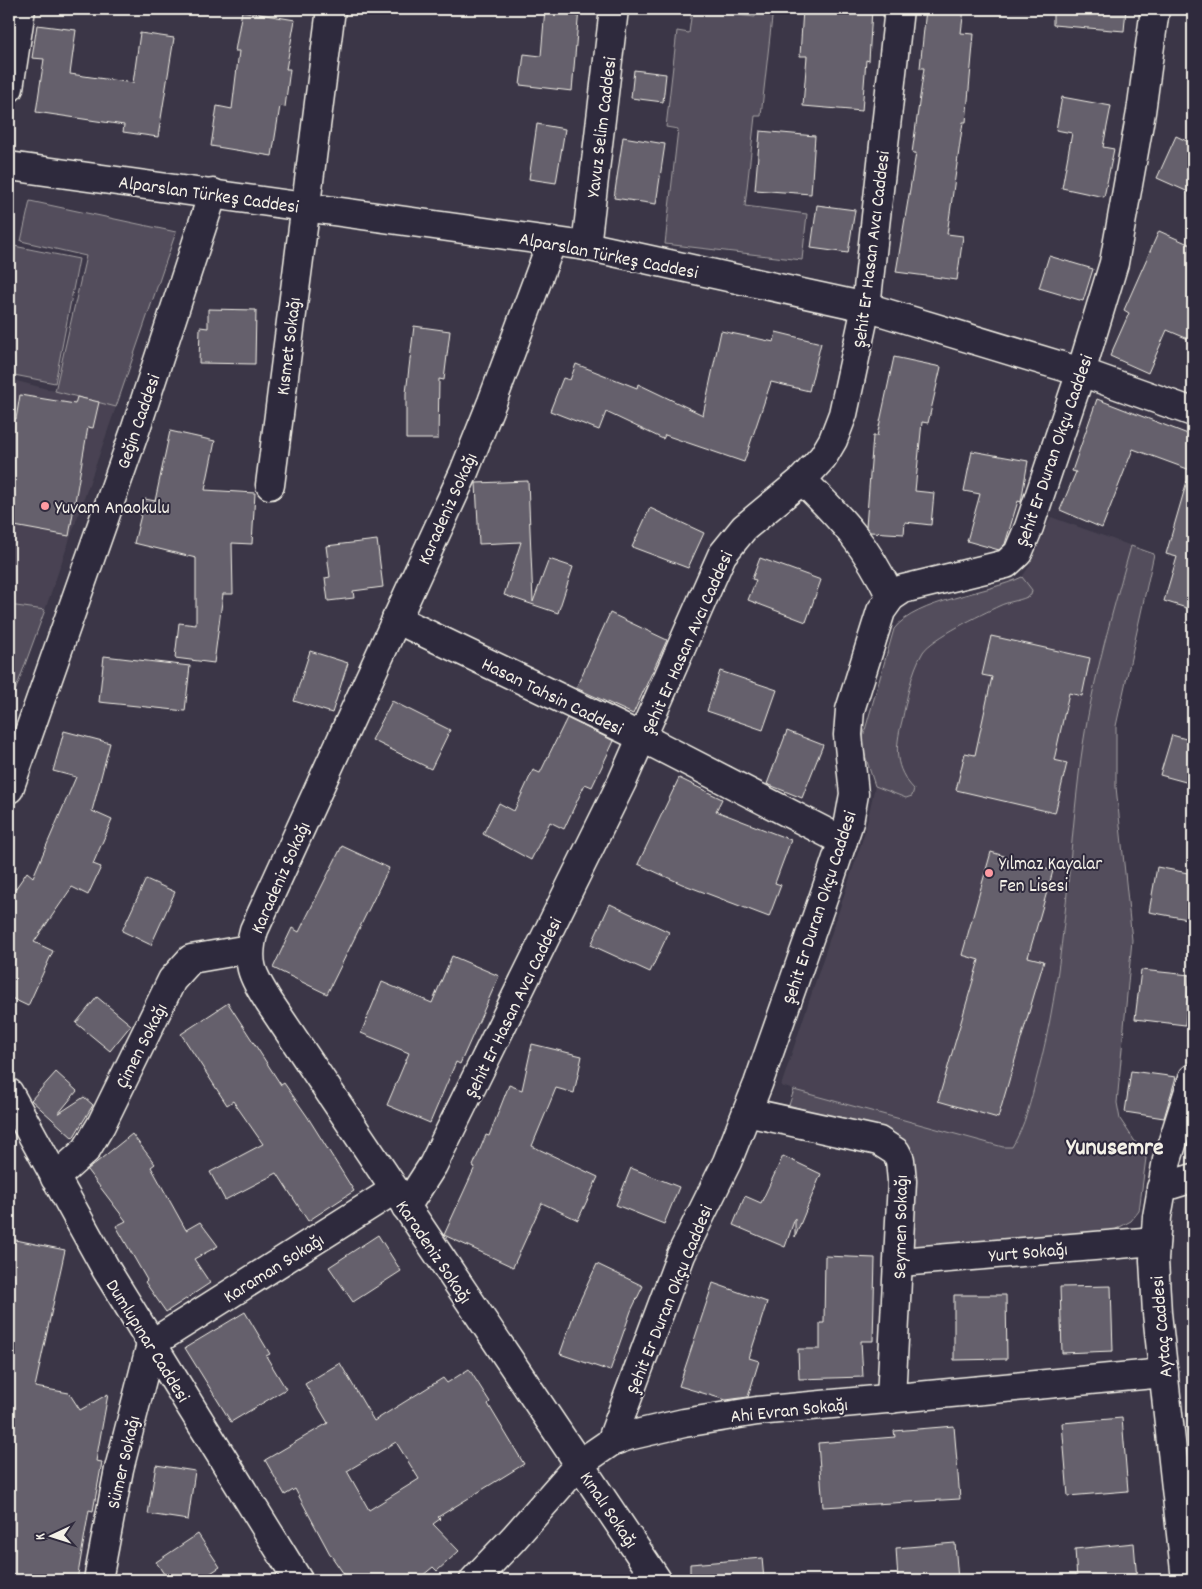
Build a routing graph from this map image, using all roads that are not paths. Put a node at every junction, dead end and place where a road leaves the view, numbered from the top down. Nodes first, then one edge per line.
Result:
1 (21, 9) edge
2 (331, 9) edge
3 (614, 9) edge
4 (899, 9) edge
5 (1155, 9) edge
6 (9, 88) edge
7 (9, 166) edge
8 (213, 193) junction
9 (304, 206) junction
10 (552, 241) junction
11 (586, 246) junction
12 (866, 307) junction
13 (1081, 372) junction
14 (1193, 412) edge
15 (802, 480) junction
16 (270, 485) dead end
17 (890, 597) junction
18 (396, 619) junction
19 (643, 738) junction
20 (9, 788) edge
21 (843, 841) junction
22 (249, 949) junction
23 (1193, 1078) edge
24 (9, 1095) edge
25 (747, 1112) junction
26 (1185, 1130) edge
27 (55, 1178) junction
28 (1193, 1178) edge
29 (1162, 1188) junction
30 (400, 1198) junction
31 (1155, 1241) junction
32 (900, 1262) junction
33 (151, 1344) junction
34 (1164, 1373) junction
35 (891, 1399) junction
36 (611, 1442) junction
37 (579, 1464) junction
38 (98, 1580) edge
39 (298, 1580) edge
40 (474, 1580) edge
41 (657, 1580) edge
42 (1186, 1580) edge

1 - 6 street
2 - 9 street
3 - 11 street, Yavuz Selim Caddesi
4 - 12 street, Şehit Er Hasan Avcı Caddesi
5 - 13 street, Şehit Er Duran Okçu Caddesi
7 - 8 street, Alparslan Türkeş Caddesi
8 - 9 street, Alparslan Türkeş Caddesi
8 - 20 street, Geğin Caddesi
9 - 10 street, Alparslan Türkeş Caddesi
9 - 16 street, Kısmet Sokağı
10 - 11 street, Alparslan Türkeş Caddesi
10 - 18 street, Karadeniz Sokağı
11 - 12 street, Alparslan Türkeş Caddesi
12 - 13 street, Alparslan Türkeş Caddesi
12 - 15 street, Şehit Er Hasan Avcı Caddesi
13 - 14 street, Alparslan Türkeş Caddesi
13 - 17 street, Şehit Er Duran Okçu Caddesi
15 - 17 street
15 - 19 street, Şehit Er Hasan Avcı Caddesi
17 - 21 street, Şehit Er Duran Okçu Caddesi
18 - 19 street, Hasan Tahsin Caddesi
18 - 22 street, Karadeniz Sokağı
19 - 21 street, Hasan Tahsin Caddesi
19 - 30 street, Şehit Er Hasan Avcı Caddesi
21 - 25 street, Şehit Er Duran Okçu Caddesi
22 - 27 street, Çimen Sokağı
22 - 30 street, Karadeniz Sokağı
23 - 26 street, Aytaç Caddesi
24 - 27 street, Dumlupınar Caddesi
25 - 32 street, Seymen Sokağı
25 - 36 street, Şehit Er Duran Okçu Caddesi
26 - 29 street, Aytaç Caddesi
27 - 33 street, Dumlupınar Caddesi
28 - 29 street
29 - 31 street, Aytaç Caddesi
30 - 33 street, Karaman Sokağı
30 - 37 street, Karadeniz Sokağı
31 - 32 street, Yurt Sokağı
31 - 34 street, Aytaç Caddesi
32 - 35 street, Seymen Sokağı
33 - 38 street, Sümer Sokağı
33 - 39 street, Dumlupınar Caddesi
34 - 35 street, Ahi Evran Sokağı
34 - 42 street, Aytaç Caddesi
35 - 36 street, Ahi Evran Sokağı
36 - 37 street, Ahi Evran Sokağı
37 - 40 street, Ahi Evran Sokağı
37 - 41 street, Kınalı Sokağı

